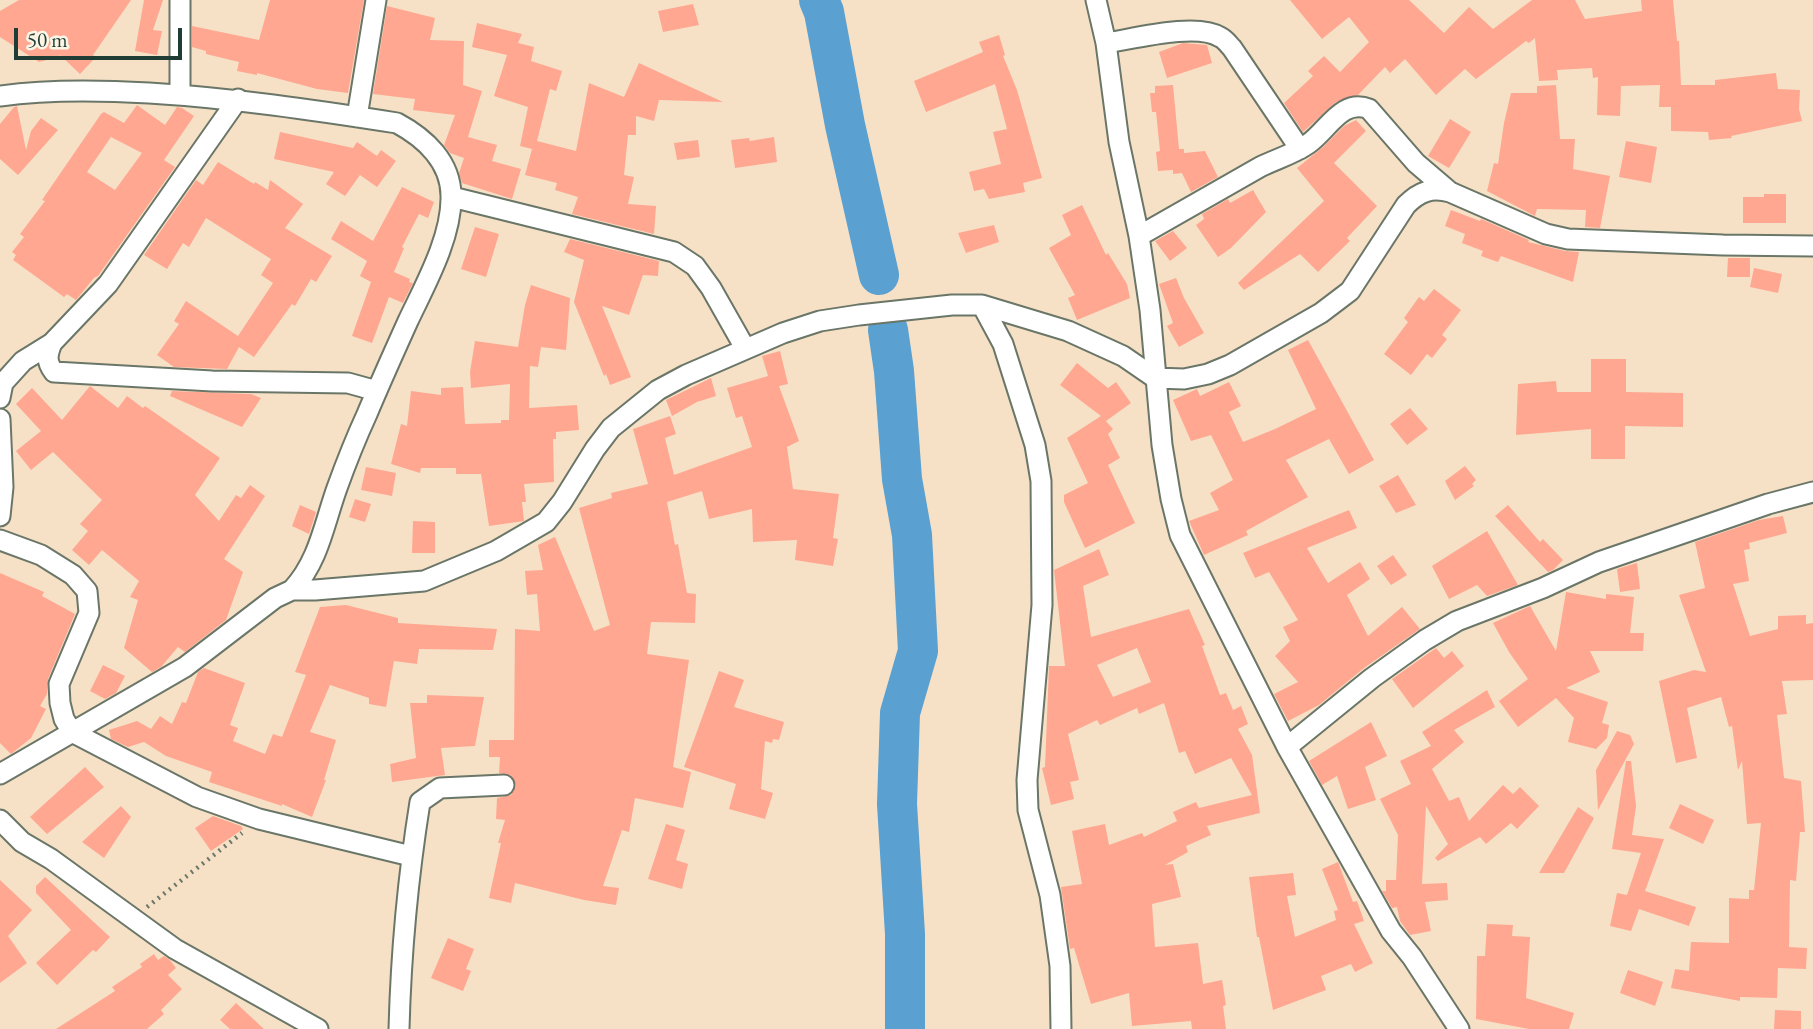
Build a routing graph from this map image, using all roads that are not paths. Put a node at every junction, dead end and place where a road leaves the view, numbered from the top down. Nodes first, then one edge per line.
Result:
1 (180, 0) edge
2 (376, 0) edge
3 (1097, 0) edge
4 (1106, 43) junction
5 (180, 95) junction
6 (0, 96) edge
7 (237, 99) junction
8 (357, 117) junction
9 (1300, 149) junction
10 (1450, 192) junction
11 (452, 197) junction
12 (1139, 236) junction
13 (1813, 246) edge
14 (982, 305) junction
15 (52, 343) junction
16 (745, 348) junction
17 (1155, 378) junction
18 (377, 391) junction
19 (0, 398) edge
20 (0, 419) edge
21 (1813, 492) edge
22 (0, 516) edge
23 (0, 540) edge
24 (292, 590) junction
25 (72, 732) junction
26 (1287, 747) junction
27 (0, 774) edge
28 (504, 785) dead end
29 (0, 820) edge
30 (411, 856) junction
31 (318, 1029) edge
32 (399, 1029) edge
33 (1061, 1029) edge
34 (1460, 1029) edge

1 - 5 street
2 - 8 street
3 - 4 street
4 - 9 street
4 - 12 street
5 - 6 street
5 - 7 street
7 - 8 street
7 - 15 street
8 - 11 street
9 - 10 street
9 - 12 street
10 - 13 street
10 - 17 street
11 - 16 street
11 - 18 street
12 - 17 street
14 - 16 street
14 - 17 street
14 - 33 street
15 - 18 street
15 - 19 street
16 - 24 street
17 - 26 street
18 - 24 street
20 - 22 street
21 - 26 street
23 - 25 street
24 - 25 street
25 - 27 street
25 - 30 street
26 - 34 street
28 - 30 street
29 - 31 street
30 - 32 street

